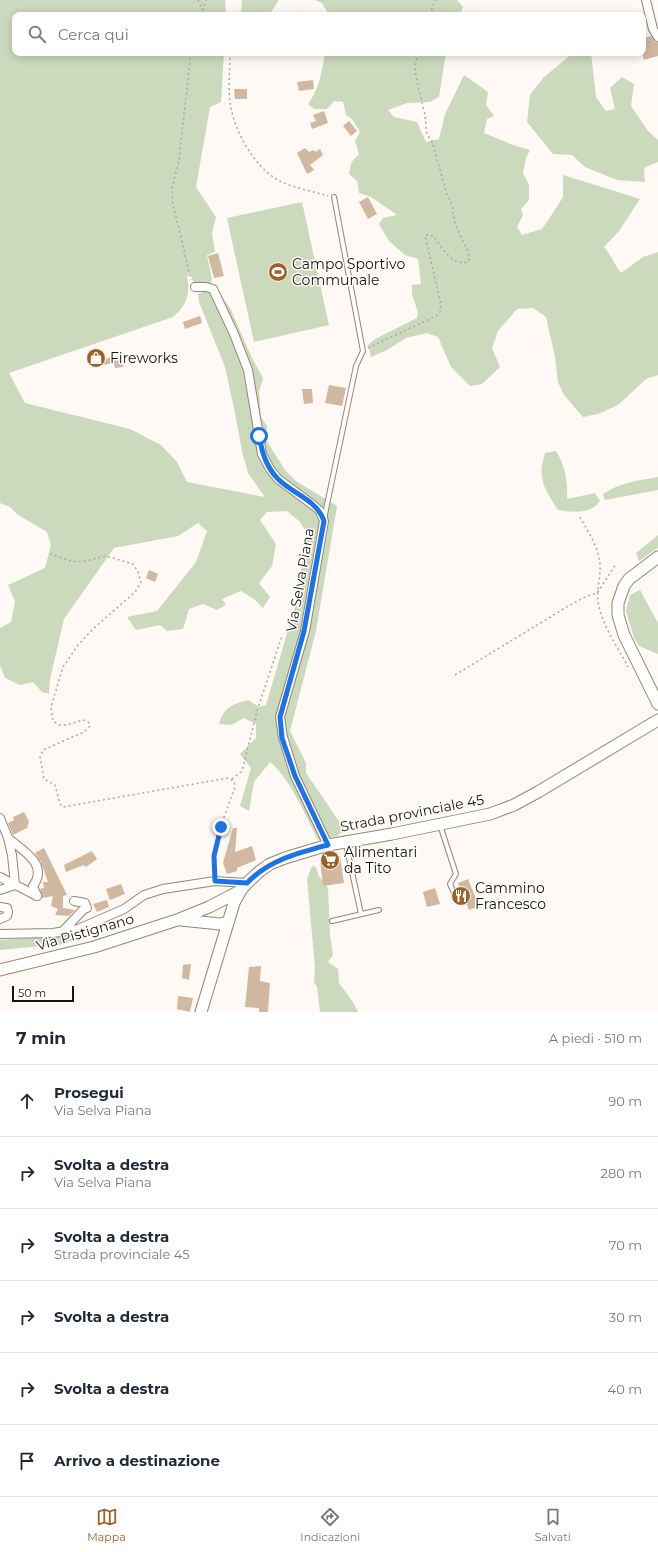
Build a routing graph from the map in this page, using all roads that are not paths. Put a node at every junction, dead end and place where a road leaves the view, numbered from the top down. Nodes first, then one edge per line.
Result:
1 (646, 0) edge
2 (658, 38) edge
3 (334, 198) road end
4 (196, 288) road end
5 (324, 521) junction
6 (658, 557) edge
7 (658, 704) edge
8 (658, 720) edge
9 (0, 818) edge
10 (440, 824) junction
11 (8, 838) junction
12 (345, 842) junction
13 (328, 845) junction
14 (0, 877) edge
15 (15, 885) junction
16 (244, 887) junction
17 (0, 890) edge
18 (457, 900) dead end
19 (74, 901) dead end
20 (0, 907) edge
21 (209, 907) junction
22 (379, 910) dead end
23 (361, 914) junction
24 (0, 919) edge
25 (177, 920) junction
26 (229, 920) junction
27 (332, 921) dead end
28 (210, 922) junction
29 (64, 931) junction
30 (0, 934) edge
31 (222, 942) junction
32 (0, 970) edge
33 (201, 1012) edge

1 - 2 street
3 - 5 lane
4 - 5 street, Via Selva Piana
5 - 13 street, Via Selva Piana
6 - 7 main road
8 - 10 main road, Strada provinciale 45
9 - 11 street
10 - 12 main road, Strada provinciale 45
10 - 18 lane
11 - 15 street
11 - 15 street
12 - 13 main road, Strada provinciale 45
12 - 23 lane
13 - 16 main road, Strada provinciale 45
14 - 15 street
15 - 17 street
16 - 21 main road, Via Pistignano
16 - 26 main road, Strada provinciale 45
16 - 29 street
19 - 29 street
20 - 24 street
21 - 25 main road, Via Pistignano
21 - 26 main road
22 - 23 lane
23 - 27 lane
25 - 28 main road
25 - 32 main road, Via Pistignano
26 - 28 main road
26 - 31 main road, Strada provinciale 45
28 - 31 main road
29 - 30 street
31 - 33 main road, Strada provinciale 45

